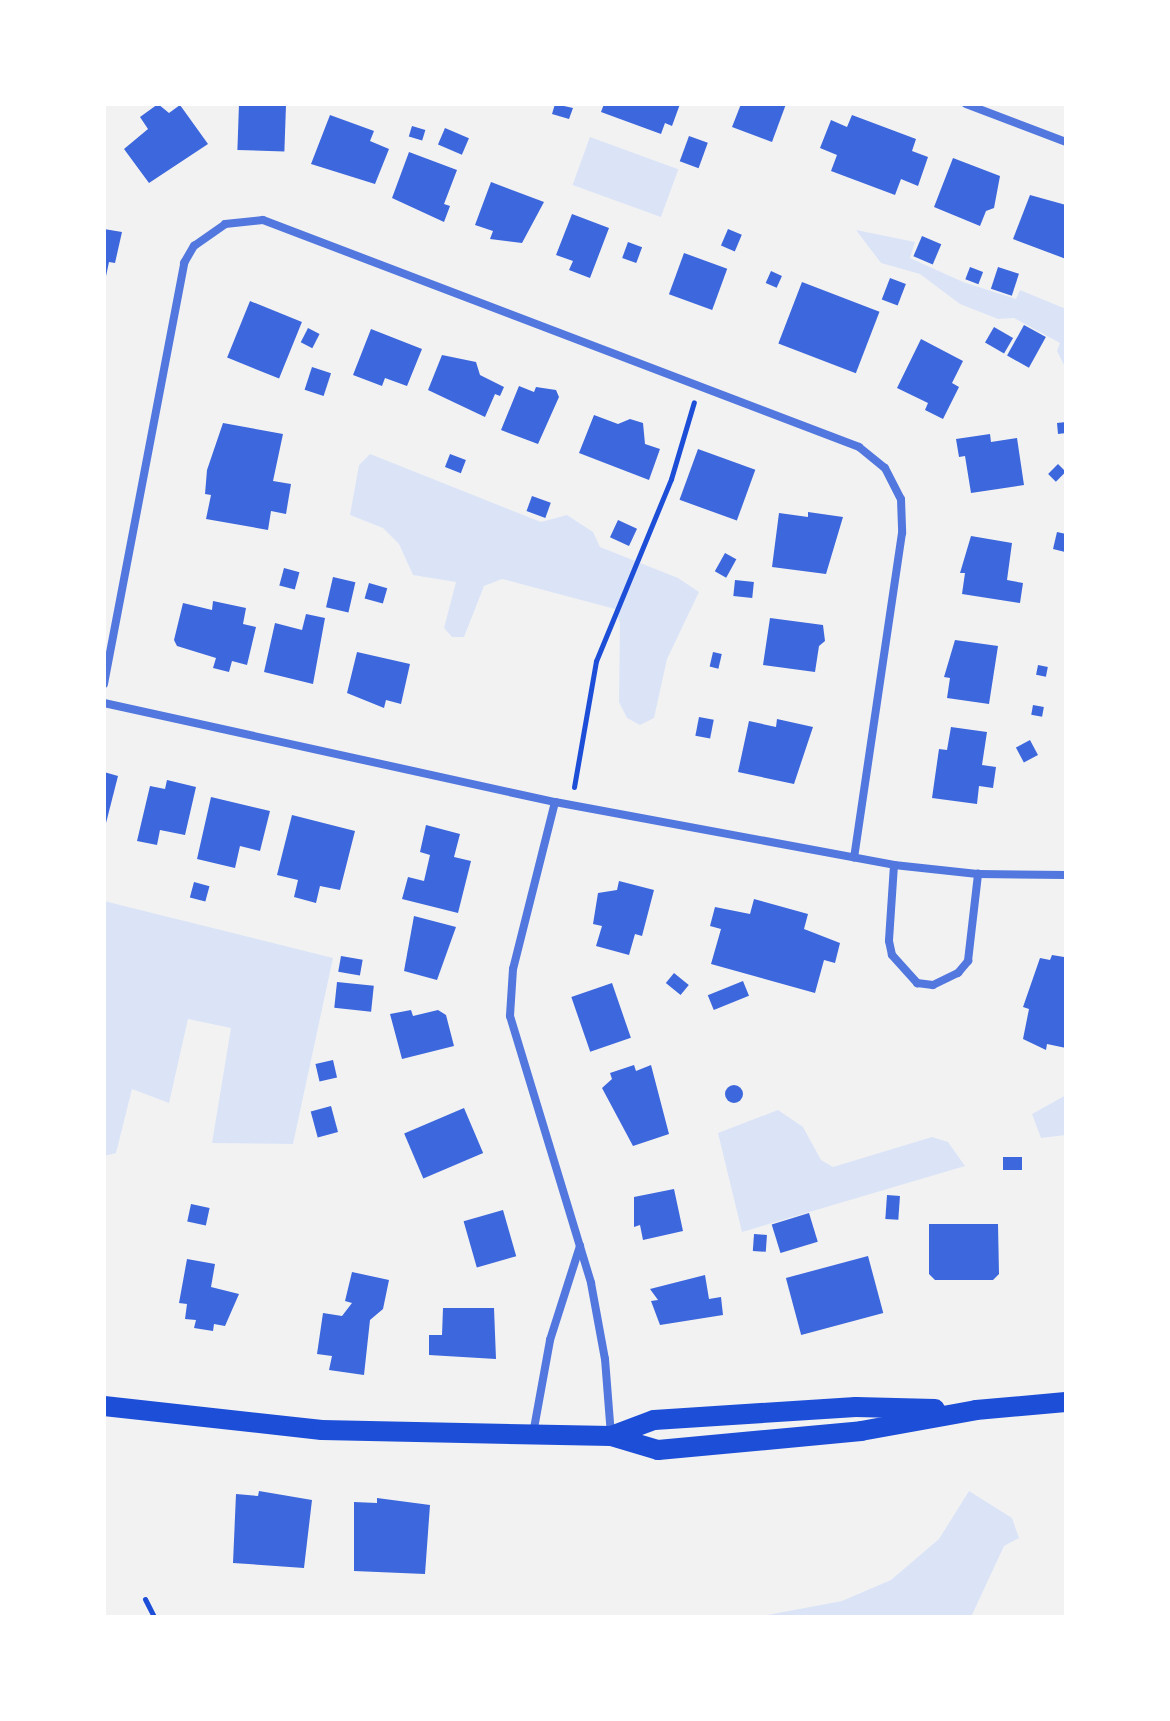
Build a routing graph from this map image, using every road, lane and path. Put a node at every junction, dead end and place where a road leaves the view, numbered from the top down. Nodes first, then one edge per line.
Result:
1 (966, 104) edge
2 (1066, 142) edge
3 (699, 385) junction
4 (104, 684) edge
5 (104, 703) edge
6 (555, 802) junction
7 (571, 805) junction
8 (854, 857) junction
9 (894, 865) junction
10 (978, 874) junction
11 (1066, 875) edge
12 (580, 1245) junction
13 (1066, 1402) edge
14 (104, 1406) edge
15 (976, 1410) junction
16 (611, 1436) junction
17 (533, 1437) junction
18 (145, 1599) dead end
19 (154, 1617) edge

1 - 2 street
3 - 4 street
3 - 7 path
3 - 8 street
5 - 6 street
6 - 7 street
6 - 12 street
7 - 8 street
8 - 9 street
9 - 10 street
9 - 10 street
10 - 11 street
12 - 16 street
12 - 17 street
13 - 15 main road
14 - 17 main road
15 - 16 main road
15 - 16 main road
16 - 17 main road
18 - 19 path

